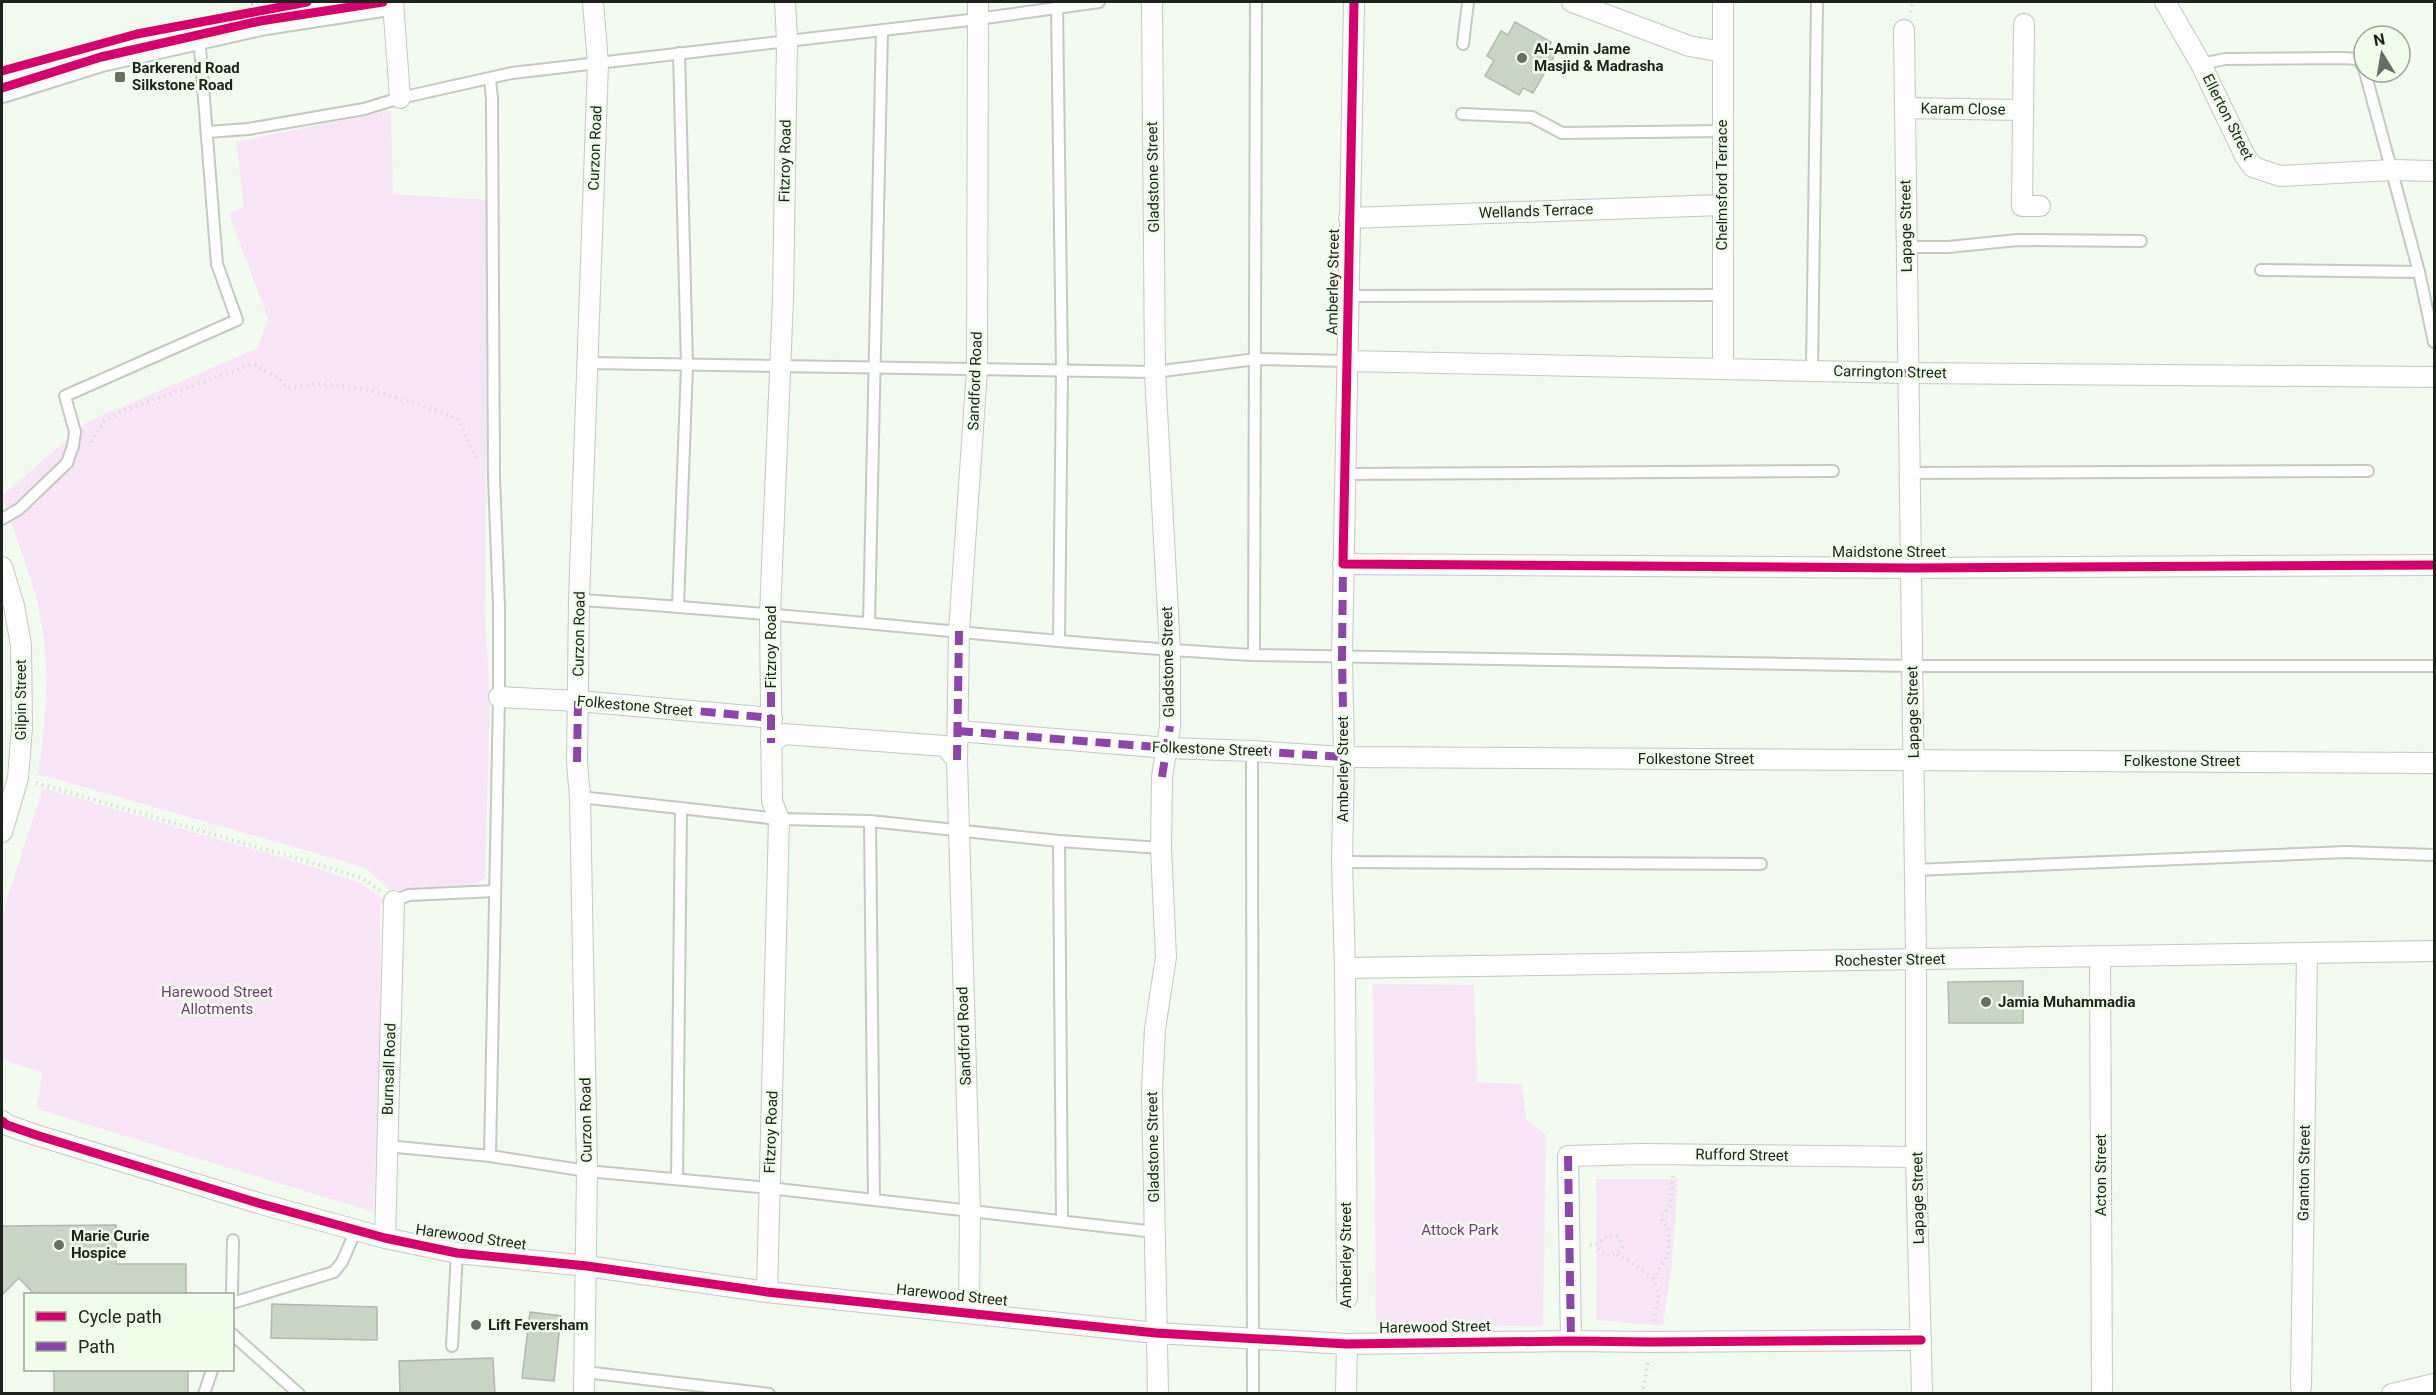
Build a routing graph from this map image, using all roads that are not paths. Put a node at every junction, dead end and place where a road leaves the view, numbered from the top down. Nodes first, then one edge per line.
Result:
1 (383, 2) edge
2 (393, 2) edge
3 (593, 2) edge
4 (785, 2) edge
5 (1099, 2) edge
6 (1152, 2) edge
7 (1256, 2) edge
8 (1354, 2) edge
9 (1468, 2) edge
10 (1572, 2) edge
11 (1723, 2) edge
12 (1817, 2) edge
13 (2165, 2) edge
14 (1057, 6) junction
15 (978, 10) edge
16 (259, 11) edge
17 (2024, 24) dead end
18 (882, 30) junction
19 (1904, 30) dead end
20 (199, 35) junction
21 (787, 40) junction
22 (1464, 44) dead end
23 (1723, 52) junction
24 (679, 53) junction
25 (2352, 59) edge
26 (598, 64) junction
27 (2201, 64) junction
28 (490, 79) junction
29 (2369, 84) edge
30 (2, 88) edge
31 (400, 99) junction
32 (1905, 108) junction
33 (2022, 110) junction
34 (1462, 114) dead end
35 (1722, 131) junction
36 (207, 132) junction
37 (2392, 170) junction
38 (2434, 171) edge
39 (1722, 205) junction
40 (2040, 206) dead end
41 (1349, 218) junction
42 (2141, 241) dead end
43 (1907, 248) junction
44 (2261, 270) dead end
45 (2419, 272) junction
46 (1722, 295) junction
47 (1348, 296) junction
48 (2434, 342) edge
49 (1256, 359) junction
50 (1346, 361) junction
51 (587, 363) junction
52 (687, 366) junction
53 (780, 367) junction
54 (876, 368) junction
55 (1062, 369) junction
56 (1723, 369) junction
57 (977, 370) junction
58 (1812, 371) junction
59 (1155, 372) junction
60 (1908, 373) junction
61 (2434, 377) edge
62 (1833, 471) dead end
63 (2368, 471) dead end
64 (1910, 473) junction
65 (1347, 474) junction
66 (2, 519) edge
67 (1343, 564) junction
68 (2434, 565) edge
69 (2, 567) edge
70 (1911, 568) junction
71 (579, 600) junction
72 (678, 606) junction
73 (770, 614) junction
74 (869, 623) junction
75 (959, 631) junction
76 (1059, 640) junction
77 (1170, 651) junction
78 (1254, 655) junction
79 (1342, 658) junction
80 (1912, 666) junction
81 (2434, 666) edge
82 (499, 697) junction
83 (578, 701) junction
84 (772, 718) junction
85 (958, 731) junction
86 (771, 743) junction
87 (1168, 748) junction
88 (1252, 751) junction
89 (951, 753) junction
90 (1344, 757) junction
91 (1914, 760) junction
92 (2434, 763) edge
93 (580, 797) junction
94 (681, 810) junction
95 (779, 819) junction
96 (870, 821) junction
97 (958, 831) junction
98 (2, 832) edge
99 (1059, 841) junction
100 (1161, 848) junction
101 (2434, 855) edge
102 (1342, 862) junction
103 (1761, 864) dead end
104 (1915, 870) junction
105 (495, 891) junction
106 (394, 901) joint
107 (2434, 951) edge
108 (2307, 953) junction
109 (2100, 956) junction
110 (1916, 959) junction
111 (1345, 968) junction
112 (2, 1121) edge
113 (387, 1146) junction
114 (490, 1156) junction
115 (1916, 1157) junction
116 (587, 1171) junction
117 (677, 1179) junction
118 (769, 1188) junction
119 (874, 1200) junction
120 (970, 1210) junction
121 (1062, 1220) junction
122 (356, 1230) junction
123 (1155, 1232) junction
124 (385, 1238) junction
125 (232, 1240) dead end
126 (457, 1253) junction
127 (587, 1266) junction
128 (767, 1292) junction
129 (232, 1293) edge
130 (1347, 1298) dead end
131 (234, 1302) edge
132 (969, 1312) junction
133 (1156, 1333) junction
134 (234, 1336) edge
135 (1253, 1338) junction
136 (1921, 1340) junction
137 (1570, 1341) junction
138 (1347, 1344) junction
139 (452, 1346) dead end
140 (212, 1371) edge
141 (585, 1372) junction
142 (2434, 1384) edge
143 (2301, 1387) dead end
144 (204, 1394) edge
145 (299, 1394) edge
146 (585, 1394) edge
147 (769, 1394) edge
148 (1158, 1394) edge
149 (1254, 1394) edge
150 (1346, 1394) edge
151 (1922, 1394) edge
152 (2102, 1394) edge
153 (2392, 1394) edge

1 - 16 main road
2 - 31 street
3 - 26 street, Curzon Road
4 - 21 street, Fitzroy Road
5 - 14 lane
6 - 59 street, Gladstone Street
7 - 49 lane
8 - 41 street, Amberley Street
9 - 22 lane
10 - 23 street
11 - 23 street, Chelmsford Terrace
12 - 58 lane
13 - 27 street, Ellerton Street
14 - 15 lane
14 - 55 lane
15 - 18 lane
15 - 57 street, Sandford Road
16 - 20 main road
17 - 33 street, Karam Close
18 - 21 lane
18 - 54 lane
19 - 32 street, Lapage Street
20 - 30 main road
20 - 36 lane
21 - 24 lane
21 - 53 street, Fitzroy Road
23 - 35 street, Chelmsford Terrace
24 - 26 lane
24 - 52 lane
25 - 27 lane
26 - 28 lane
26 - 51 street, Curzon Road
27 - 37 street, Ellerton Street
28 - 31 lane
28 - 82 lane
29 - 37 lane
31 - 36 lane
32 - 33 street, Karam Close
32 - 43 street, Lapage Street
33 - 40 street, Karam Close
34 - 35 lane
35 - 39 street, Chelmsford Terrace
36 - 66 lane
37 - 38 street, Ellerton Street
37 - 45 lane
39 - 41 street, Wellands Terrace
39 - 46 street, Chelmsford Terrace
41 - 47 street, Amberley Street
42 - 43 lane
43 - 60 street, Lapage Street
44 - 45 lane
45 - 48 lane
46 - 47 lane
46 - 56 street, Chelmsford Terrace
47 - 50 street, Amberley Street
49 - 50 lane
49 - 59 lane
49 - 78 lane
50 - 56 street, Carrington Street
50 - 65 street, Amberley Street
51 - 52 lane
51 - 71 street, Curzon Road
52 - 53 lane
52 - 72 lane
53 - 54 lane
53 - 73 street, Fitzroy Road
54 - 57 lane
54 - 74 lane
55 - 57 lane
55 - 59 lane
55 - 76 lane
56 - 58 street, Carrington Street
57 - 75 street, Sandford Road
58 - 60 street, Carrington Street
59 - 77 street, Gladstone Street
60 - 61 street, Carrington Street
60 - 64 street, Lapage Street
62 - 65 lane
63 - 64 lane
64 - 70 street, Lapage Street
65 - 67 street, Amberley Street
67 - 70 street, Maidstone Street
67 - 79 street, Amberley Street
68 - 70 street, Maidstone Street
69 - 98 street, Gilpin Street
70 - 80 street, Lapage Street
71 - 72 lane
71 - 83 street, Curzon Road
72 - 73 lane
73 - 74 lane
73 - 84 street, Fitzroy Road
74 - 75 lane
75 - 76 lane
75 - 85 street, Sandford Road
76 - 77 lane
77 - 78 lane
77 - 87 street, Gladstone Street
78 - 79 lane
79 - 80 lane
79 - 90 street, Amberley Street
80 - 81 lane
80 - 91 street, Lapage Street
82 - 83 street, Folkestone Street
82 - 105 lane
83 - 84 street, Folkestone Street
83 - 93 street, Curzon Road
84 - 86 street, Fitzroy Road
85 - 87 street, Folkestone Street
85 - 89 street, Sandford Road
86 - 89 street
86 - 95 street, Fitzroy Road
87 - 88 street, Folkestone Street
87 - 100 street, Gladstone Street
88 - 90 street, Folkestone Street
88 - 135 lane
89 - 97 street, Sandford Road
90 - 91 street, Folkestone Street
90 - 102 street, Amberley Street
91 - 92 street, Folkestone Street
91 - 104 street, Lapage Street
93 - 94 lane
93 - 116 street, Curzon Road
94 - 95 lane
94 - 117 lane
95 - 96 lane
95 - 118 street, Fitzroy Road
96 - 97 lane
96 - 119 lane
97 - 99 lane
97 - 120 street, Sandford Road
99 - 100 lane
99 - 121 lane
100 - 123 street, Gladstone Street
101 - 104 lane
102 - 103 lane
102 - 111 street, Amberley Street
104 - 110 street, Lapage Street
105 - 106 lane
105 - 114 lane
106 - 113 street, Burnsall Road
107 - 108 street, Rochester Street
108 - 109 street, Rochester Street
108 - 143 street, Granton Street
109 - 110 street, Rochester Street
109 - 152 street, Acton Street
110 - 111 street, Rochester Street
110 - 115 street, Lapage Street
111 - 130 street, Amberley Street
112 - 122 street, Harewood Street
113 - 114 lane
113 - 124 street, Burnsall Road
114 - 116 lane
115 - 136 street, Lapage Street
115 - 137 street, Rufford Street
116 - 117 lane
116 - 127 street, Curzon Road
117 - 118 lane
118 - 119 lane
118 - 128 street, Fitzroy Road
119 - 120 lane
120 - 121 lane
120 - 132 street, Sandford Road
121 - 123 lane
122 - 124 street, Harewood Street
122 - 131 lane
123 - 133 street, Gladstone Street
124 - 126 street, Harewood Street
125 - 129 lane
126 - 127 street, Harewood Street
126 - 139 lane
127 - 128 street, Harewood Street
127 - 141 street, Curzon Road
128 - 132 street, Harewood Street
132 - 133 street, Harewood Street
133 - 135 street, Harewood Street
133 - 148 street, Gladstone Street
134 - 145 lane
135 - 138 street, Harewood Street
135 - 149 lane
136 - 137 street, Harewood Street
136 - 151 street, Lapage Street
137 - 138 street, Harewood Street
138 - 150 street
140 - 144 lane
141 - 146 street, Curzon Road
141 - 147 lane
142 - 153 street

